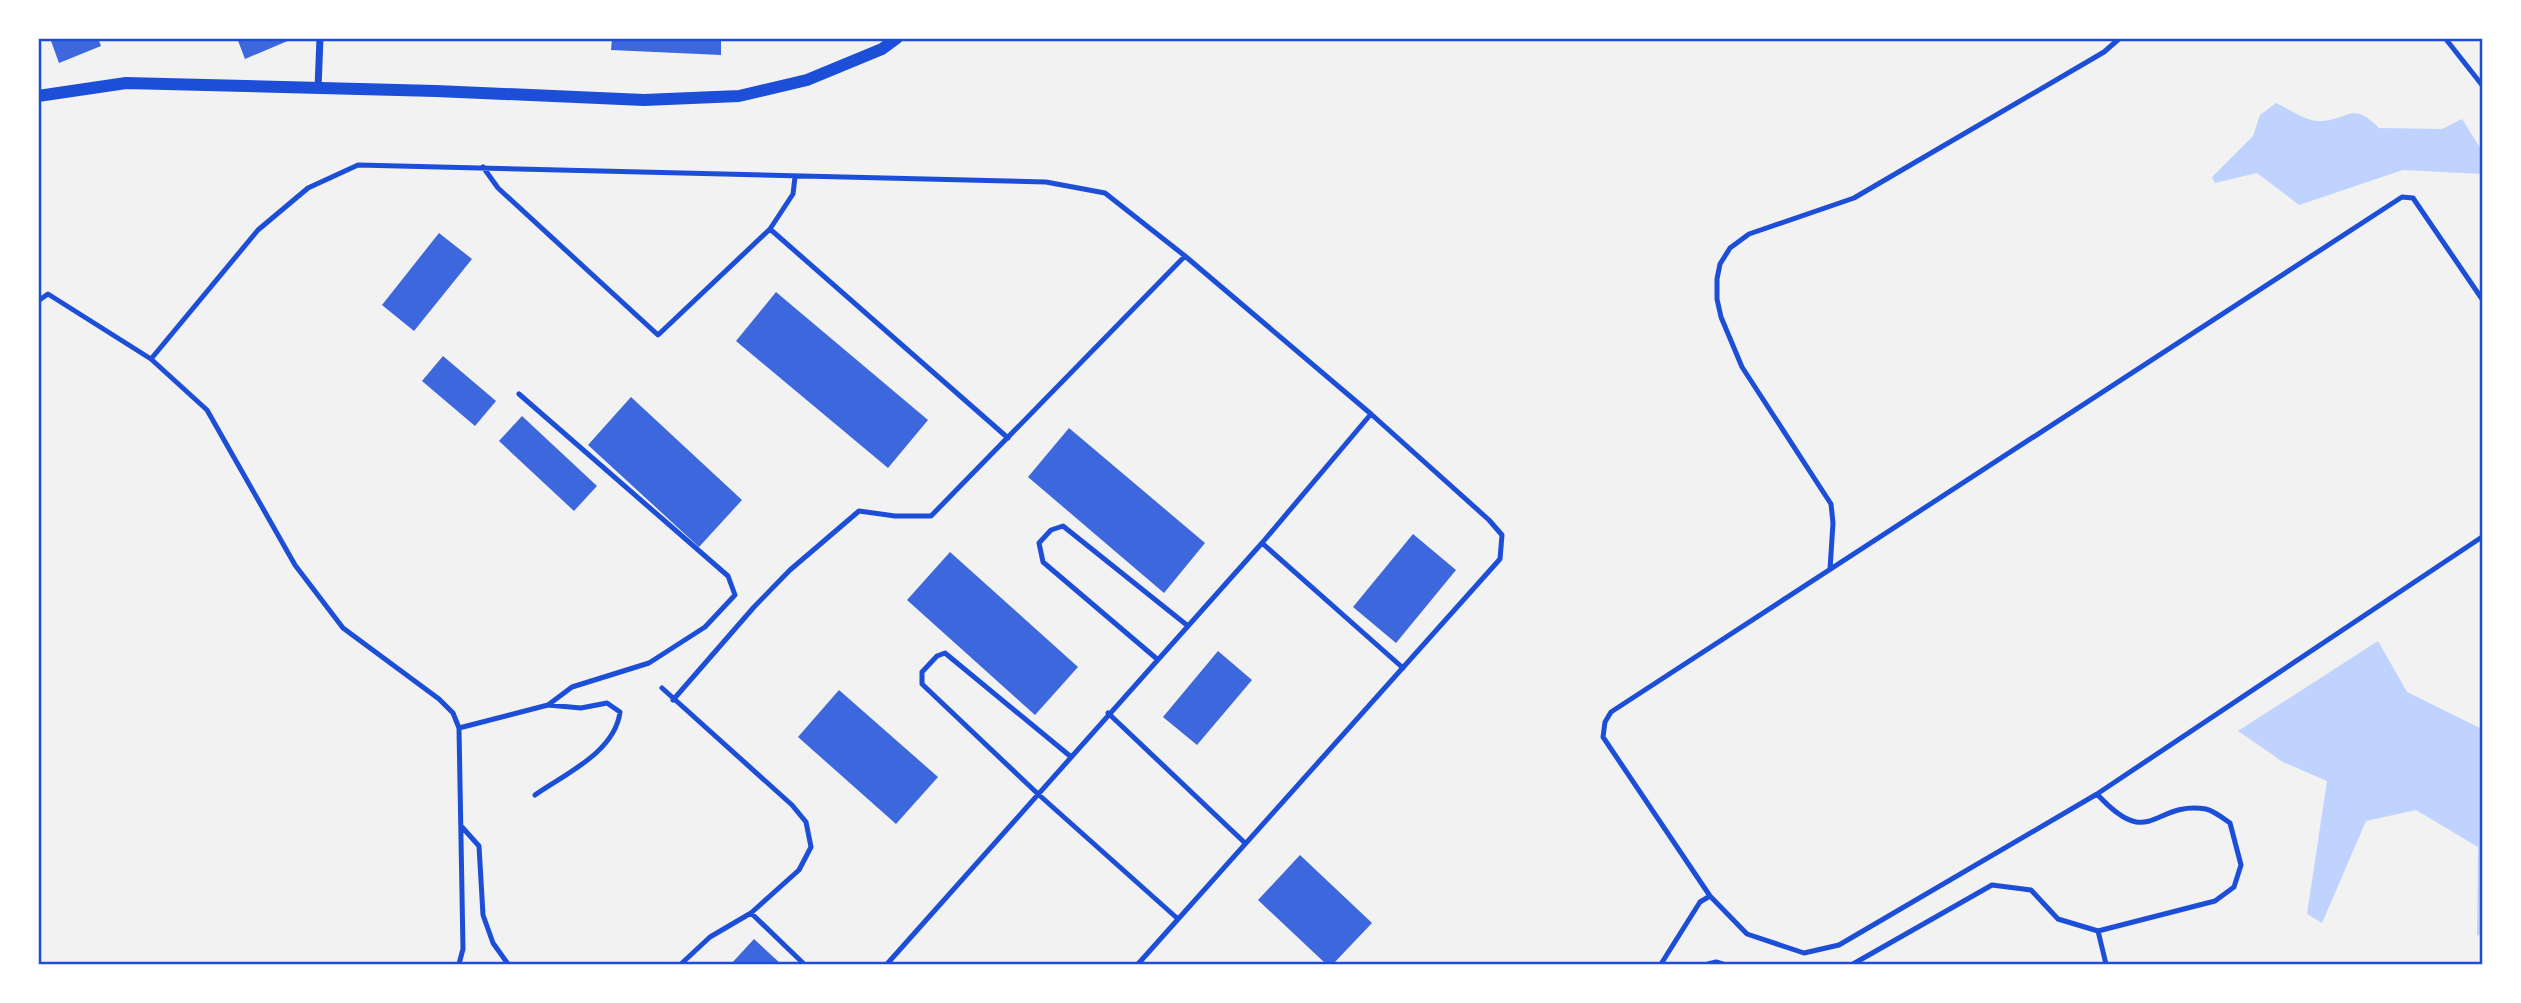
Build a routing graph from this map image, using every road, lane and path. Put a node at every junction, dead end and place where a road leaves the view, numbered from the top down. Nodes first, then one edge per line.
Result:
1 (320, 38) edge
2 (897, 38) edge
3 (2120, 38) edge
4 (2445, 38) edge
5 (2483, 85) edge
6 (318, 88) junction
7 (38, 96) edge
8 (483, 167) junction
9 (795, 177) junction
10 (770, 229) junction
11 (1185, 256) junction
12 (2483, 299) edge
13 (38, 302) edge
14 (151, 359) junction
15 (519, 394) dead end
16 (1371, 414) junction
17 (1008, 438) junction
18 (2483, 537) edge
19 (1262, 543) junction
20 (1830, 569) junction
21 (1188, 626) junction
22 (1157, 659) junction
23 (1403, 668) junction
24 (662, 688) dead end
25 (673, 700) junction
26 (548, 705) junction
27 (1108, 713) junction
28 (459, 728) junction
29 (1070, 756) junction
30 (1038, 794) junction
31 (2096, 794) junction
32 (535, 795) dead end
33 (461, 825) junction
34 (1245, 843) junction
35 (1710, 896) junction
36 (751, 913) junction
37 (1178, 919) junction
38 (2098, 931) junction
39 (459, 964) edge
40 (508, 964) edge
41 (681, 964) edge
42 (804, 964) edge
43 (887, 964) edge
44 (1138, 964) edge
45 (1661, 964) edge
46 (1708, 964) edge
47 (1723, 964) edge
48 (1853, 964) edge
49 (2106, 964) edge

1 - 6 street
2 - 6 street
3 - 20 lane
4 - 5 lane
6 - 7 street
8 - 9 lane
8 - 10 lane
8 - 14 lane
9 - 10 lane
9 - 11 lane
10 - 17 lane
11 - 16 lane
11 - 17 lane
12 - 20 lane
13 - 14 lane
14 - 28 lane
15 - 26 lane
16 - 19 lane
16 - 23 lane
17 - 25 lane
18 - 31 lane
19 - 21 lane
19 - 23 lane
20 - 35 lane
21 - 22 lane
21 - 22 lane
22 - 27 lane
23 - 34 lane
24 - 25 lane
25 - 36 lane
26 - 28 lane
26 - 32 lane
27 - 29 lane
27 - 34 lane
28 - 33 lane
29 - 30 lane
29 - 30 lane
30 - 37 lane
30 - 43 lane
31 - 35 lane
31 - 38 lane
33 - 39 lane
33 - 40 lane
34 - 37 lane
35 - 45 lane
36 - 41 lane
36 - 42 lane
37 - 44 lane
38 - 48 lane
38 - 49 lane
46 - 47 lane

